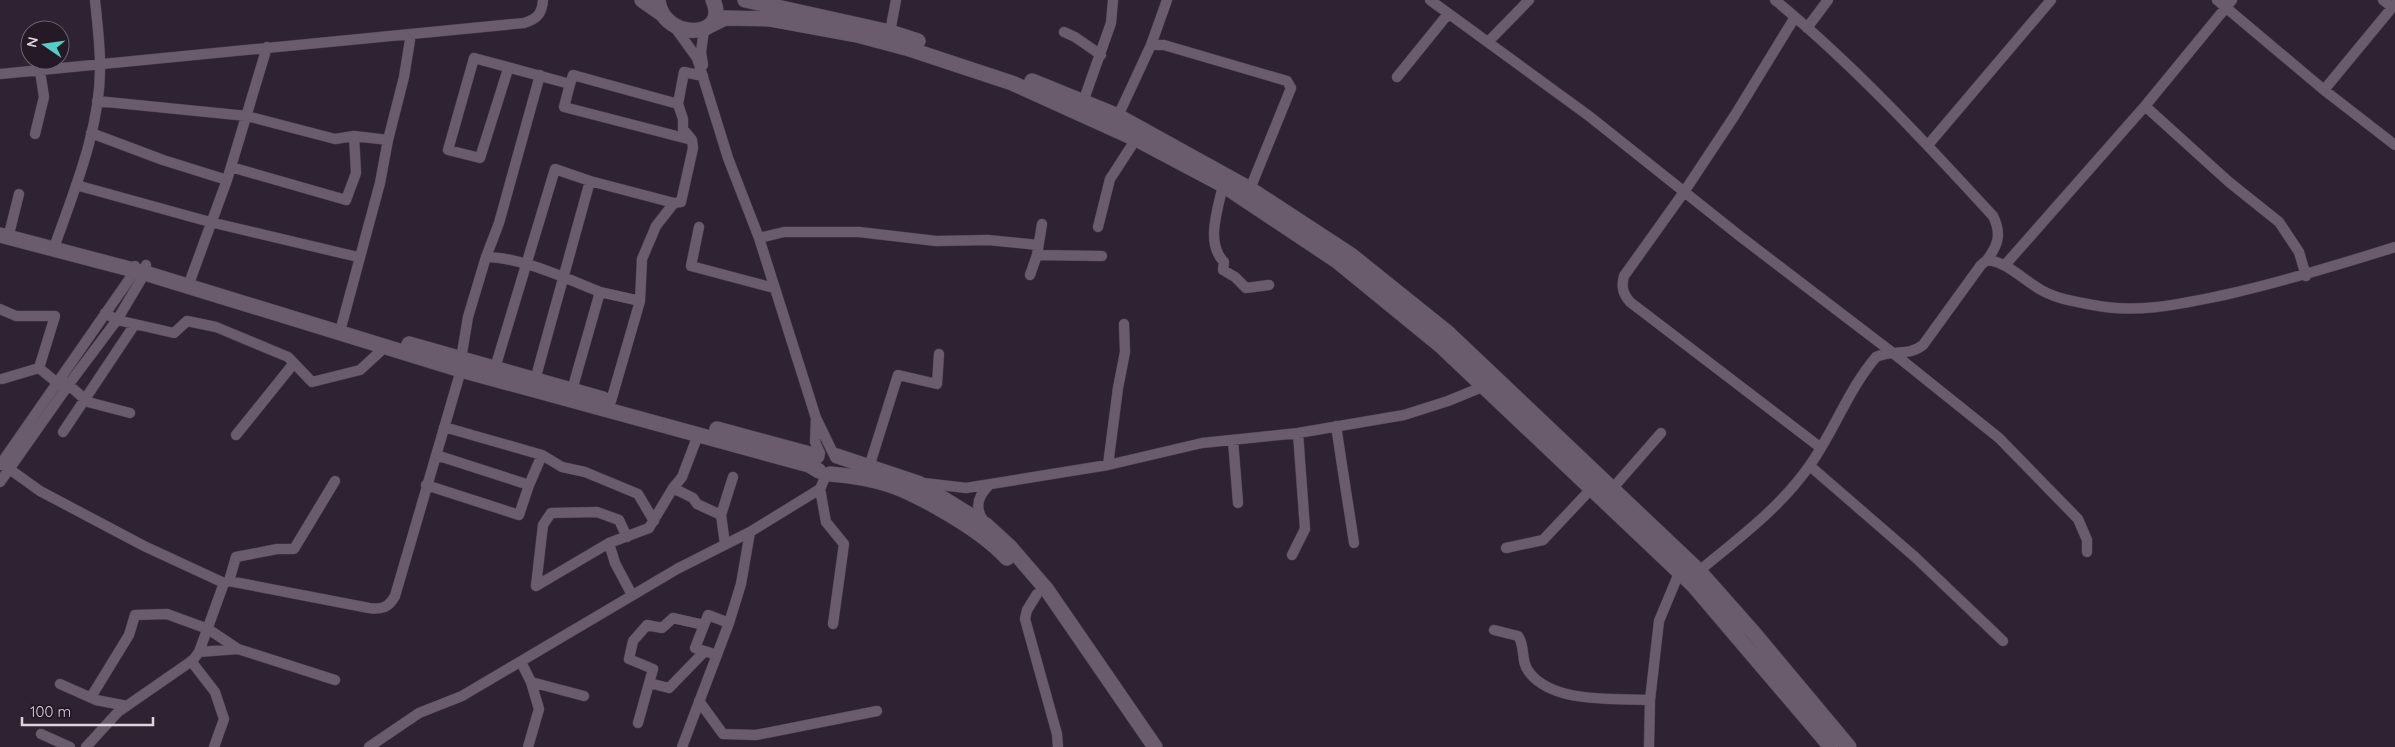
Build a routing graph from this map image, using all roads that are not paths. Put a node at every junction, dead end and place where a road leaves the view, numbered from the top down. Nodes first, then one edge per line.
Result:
1 (95, 0) edge
2 (544, 0) edge
3 (642, 0) edge
4 (713, 0) edge
5 (745, 0) edge
6 (896, 0) edge
7 (1113, 0) edge
8 (1167, 0) edge
9 (1430, 0) edge
10 (1529, 0) edge
11 (1775, 0) edge
12 (1828, 0) edge
13 (2052, 0) edge
14 (2217, 0) edge
15 (2383, 0) edge
16 (2229, 4) edge
17 (2394, 6) edge
18 (660, 7) edge
19 (1448, 14) junction
20 (1795, 16) junction
21 (674, 26) junction
22 (707, 27) junction
23 (1807, 28) junction
24 (890, 32) junction
25 (1064, 32) dead end
26 (411, 34) junction
27 (1488, 42) junction
28 (1151, 45) junction
29 (267, 47) junction
30 (1101, 55) junction
31 (100, 65) junction
32 (508, 69) junction
33 (40, 71) junction
34 (0, 74) edge
35 (540, 75) junction
36 (703, 76) junction
37 (1397, 77) dead end
38 (570, 84) junction
39 (2324, 90) junction
40 (97, 101) junction
41 (1083, 102) junction
42 (678, 104) junction
43 (2145, 106) junction
44 (247, 116) junction
45 (1118, 116) junction
46 (90, 133) junction
47 (35, 134) dead end
48 (354, 136) junction
49 (1136, 139) junction
50 (388, 140) junction
51 (692, 140) junction
52 (1928, 145) junction
53 (2395, 145) edge
54 (231, 167) junction
55 (227, 180) junction
56 (590, 181) junction
57 (76, 185) junction
58 (1223, 186) junction
59 (1250, 189) junction
60 (1684, 192) junction
61 (20, 194) dead end
62 (674, 202) junction
63 (210, 222) junction
64 (1042, 224) dead end
65 (700, 227) dead end
66 (1098, 227) dead end
67 (3, 231) edge
68 (759, 238) junction
69 (56, 242) junction
70 (2395, 247) edge
71 (1038, 250) junction
72 (1102, 256) dead end
73 (358, 257) junction
74 (486, 257) junction
75 (1987, 260) junction
76 (526, 265) junction
77 (2004, 266) junction
78 (140, 268) junction
79 (1030, 275) dead end
80 (2306, 276) junction
81 (564, 277) junction
82 (191, 278) junction
83 (1269, 286) dead end
84 (774, 288) junction
85 (600, 292) junction
86 (640, 301) junction
87 (0, 309) edge
88 (105, 313) junction
89 (117, 320) junction
90 (135, 324) junction
91 (342, 324) junction
92 (1124, 324) dead end
93 (384, 348) junction
94 (1893, 353) junction
95 (939, 354) dead end
96 (294, 363) junction
97 (461, 365) junction
98 (39, 368) junction
99 (495, 368) junction
100 (2, 379) dead end
101 (535, 380) junction
102 (1491, 383) junction
103 (63, 384) junction
104 (572, 390) junction
105 (85, 400) junction
106 (611, 401) junction
107 (130, 412) dead end
108 (1336, 426) junction
109 (444, 427) junction
110 (63, 432) dead end
111 (1298, 433) junction
112 (1661, 433) dead end
113 (698, 434) junction
114 (236, 436) dead end
115 (1233, 440) junction
116 (1822, 448) junction
117 (436, 455) junction
118 (542, 455) junction
119 (1108, 465) junction
120 (4, 466) edge
121 (825, 466) junction
122 (1810, 466) junction
123 (869, 467) junction
124 (733, 477) dead end
125 (335, 481) dead end
126 (0, 482) edge
127 (918, 483) junction
128 (989, 484) junction
129 (426, 485) junction
130 (529, 485) junction
131 (673, 488) junction
132 (1591, 489) junction
133 (1612, 489) junction
134 (1238, 503) dead end
135 (721, 515) junction
136 (654, 521) junction
137 (986, 525) junction
138 (750, 532) junction
139 (627, 537) junction
140 (609, 543) junction
141 (1354, 543) dead end
142 (726, 544) junction
143 (1506, 548) dead end
144 (2087, 552) dead end
145 (1292, 555) dead end
146 (1699, 571) junction
147 (1680, 573) junction
148 (227, 582) junction
149 (1037, 594) junction
150 (632, 595) junction
151 (729, 623) junction
152 (833, 624) dead end
153 (704, 625) junction
154 (208, 629) junction
155 (1494, 630) dead end
156 (2003, 641) dead end
157 (238, 649) junction
158 (199, 652) junction
159 (704, 652) junction
160 (717, 655) junction
161 (191, 662) junction
162 (522, 662) junction
163 (335, 680) dead end
164 (532, 682) junction
165 (649, 683) junction
166 (60, 684) dead end
167 (584, 696) dead end
168 (91, 697) junction
169 (1650, 700) junction
170 (699, 701) junction
171 (127, 706) junction
172 (877, 710) dead end
173 (638, 723) dead end
174 (41, 734) dead end
175 (70, 747) edge
176 (86, 747) edge
177 (214, 747) edge
178 (369, 747) edge
179 (528, 747) edge
180 (682, 747) edge
181 (1058, 747) edge
182 (1146, 747) edge
183 (1155, 747) edge
184 (1648, 747) edge
185 (1831, 747) edge
186 (1849, 747) edge

1 - 31 street
2 - 26 street
3 - 18 main road
4 - 22 main road
5 - 24 main road
6 - 24 street
7 - 30 street
8 - 28 street
9 - 19 street
10 - 27 street
11 - 20 street
12 - 23 street
13 - 52 street
14 - 16 street
15 - 17 street
16 - 39 street
16 - 43 street
17 - 39 street
18 - 21 main road
19 - 27 street
19 - 37 street
20 - 23 street
20 - 60 street
21 - 22 main road
21 - 36 street
22 - 36 street
22 - 49 main road
23 - 52 street
24 - 41 main road
25 - 30 street
26 - 29 street
26 - 50 street
27 - 60 street
28 - 45 street
28 - 59 street
29 - 31 street
29 - 44 street
30 - 41 street
31 - 33 street
31 - 40 street
32 - 32 street
32 - 35 street
33 - 34 street
33 - 47 street
35 - 38 street
35 - 74 street
36 - 42 street
36 - 68 street
38 - 42 street
38 - 51 street
39 - 53 street
40 - 44 street
40 - 46 street
41 - 45 main road
42 - 51 street
43 - 77 street
43 - 80 street
44 - 48 street
44 - 54 street
45 - 59 main road
46 - 55 street
46 - 57 street
48 - 50 street
48 - 54 street
49 - 58 main road
49 - 66 street
50 - 73 street
51 - 62 street
52 - 75 street
54 - 55 street
55 - 63 street
56 - 62 street
56 - 76 street
56 - 81 street
57 - 63 street
57 - 69 street
58 - 83 street
58 - 102 main road
59 - 102 main road
60 - 94 street
60 - 116 street
61 - 67 street
62 - 86 street
63 - 73 street
63 - 82 street
64 - 71 street
65 - 84 street
67 - 69 main road
67 - 78 main road
68 - 71 street
68 - 84 street
69 - 78 main road
70 - 80 street
71 - 72 street
71 - 79 street
73 - 91 street
74 - 76 street
74 - 97 street
75 - 77 street
75 - 94 street
76 - 81 street
76 - 99 street
77 - 80 street
78 - 82 main road
78 - 88 street
78 - 89 street
78 - 93 main road
81 - 85 street
81 - 101 street
82 - 91 main road
84 - 121 street
85 - 86 street
85 - 104 street
86 - 106 street
87 - 98 street
88 - 89 street
88 - 103 street
89 - 90 street
89 - 103 street
90 - 96 street
90 - 105 street
91 - 97 main road
92 - 119 street
93 - 96 street
93 - 97 main road
94 - 116 street
94 - 144 street
95 - 123 street
96 - 114 street
97 - 99 main road
97 - 109 street
97 - 113 main road
98 - 100 street
98 - 103 street
99 - 101 main road
101 - 104 main road
102 - 108 street
102 - 132 main road
102 - 133 main road
103 - 105 street
103 - 120 street
104 - 106 main road
105 - 107 street
105 - 110 street
106 - 121 main road
108 - 111 street
108 - 141 street
109 - 117 street
109 - 118 street
111 - 115 street
111 - 145 street
112 - 133 street
113 - 121 main road
113 - 131 street
115 - 119 street
115 - 134 street
116 - 122 street
117 - 129 street
117 - 130 street
118 - 130 street
118 - 136 street
119 - 128 street
120 - 126 street
120 - 148 street
121 - 123 main road
121 - 138 street
121 - 149 main road
121 - 152 street
122 - 146 street
122 - 156 street
123 - 127 main road
124 - 135 street
125 - 148 street
127 - 128 street
127 - 137 main road
128 - 137 street
129 - 130 street
129 - 148 street
131 - 135 street
131 - 136 street
132 - 143 street
132 - 147 main road
133 - 146 main road
135 - 142 street
136 - 139 street
137 - 183 main road
138 - 142 street
138 - 151 street
139 - 140 street
139 - 140 street
140 - 150 street
142 - 150 street
146 - 186 main road
147 - 169 street
147 - 185 main road
148 - 154 street
149 - 181 street
149 - 182 main road
150 - 162 street
151 - 153 street
151 - 160 street
153 - 159 street
153 - 165 street
154 - 157 street
154 - 158 street
154 - 168 street
155 - 169 street
157 - 158 street
157 - 163 street
158 - 161 street
159 - 160 street
159 - 165 street
160 - 170 street
161 - 171 street
161 - 177 street
162 - 164 street
162 - 178 street
164 - 167 street
164 - 179 street
165 - 173 street
166 - 168 street
168 - 171 street
169 - 184 street
170 - 172 street
170 - 180 street
171 - 176 street
174 - 175 street

